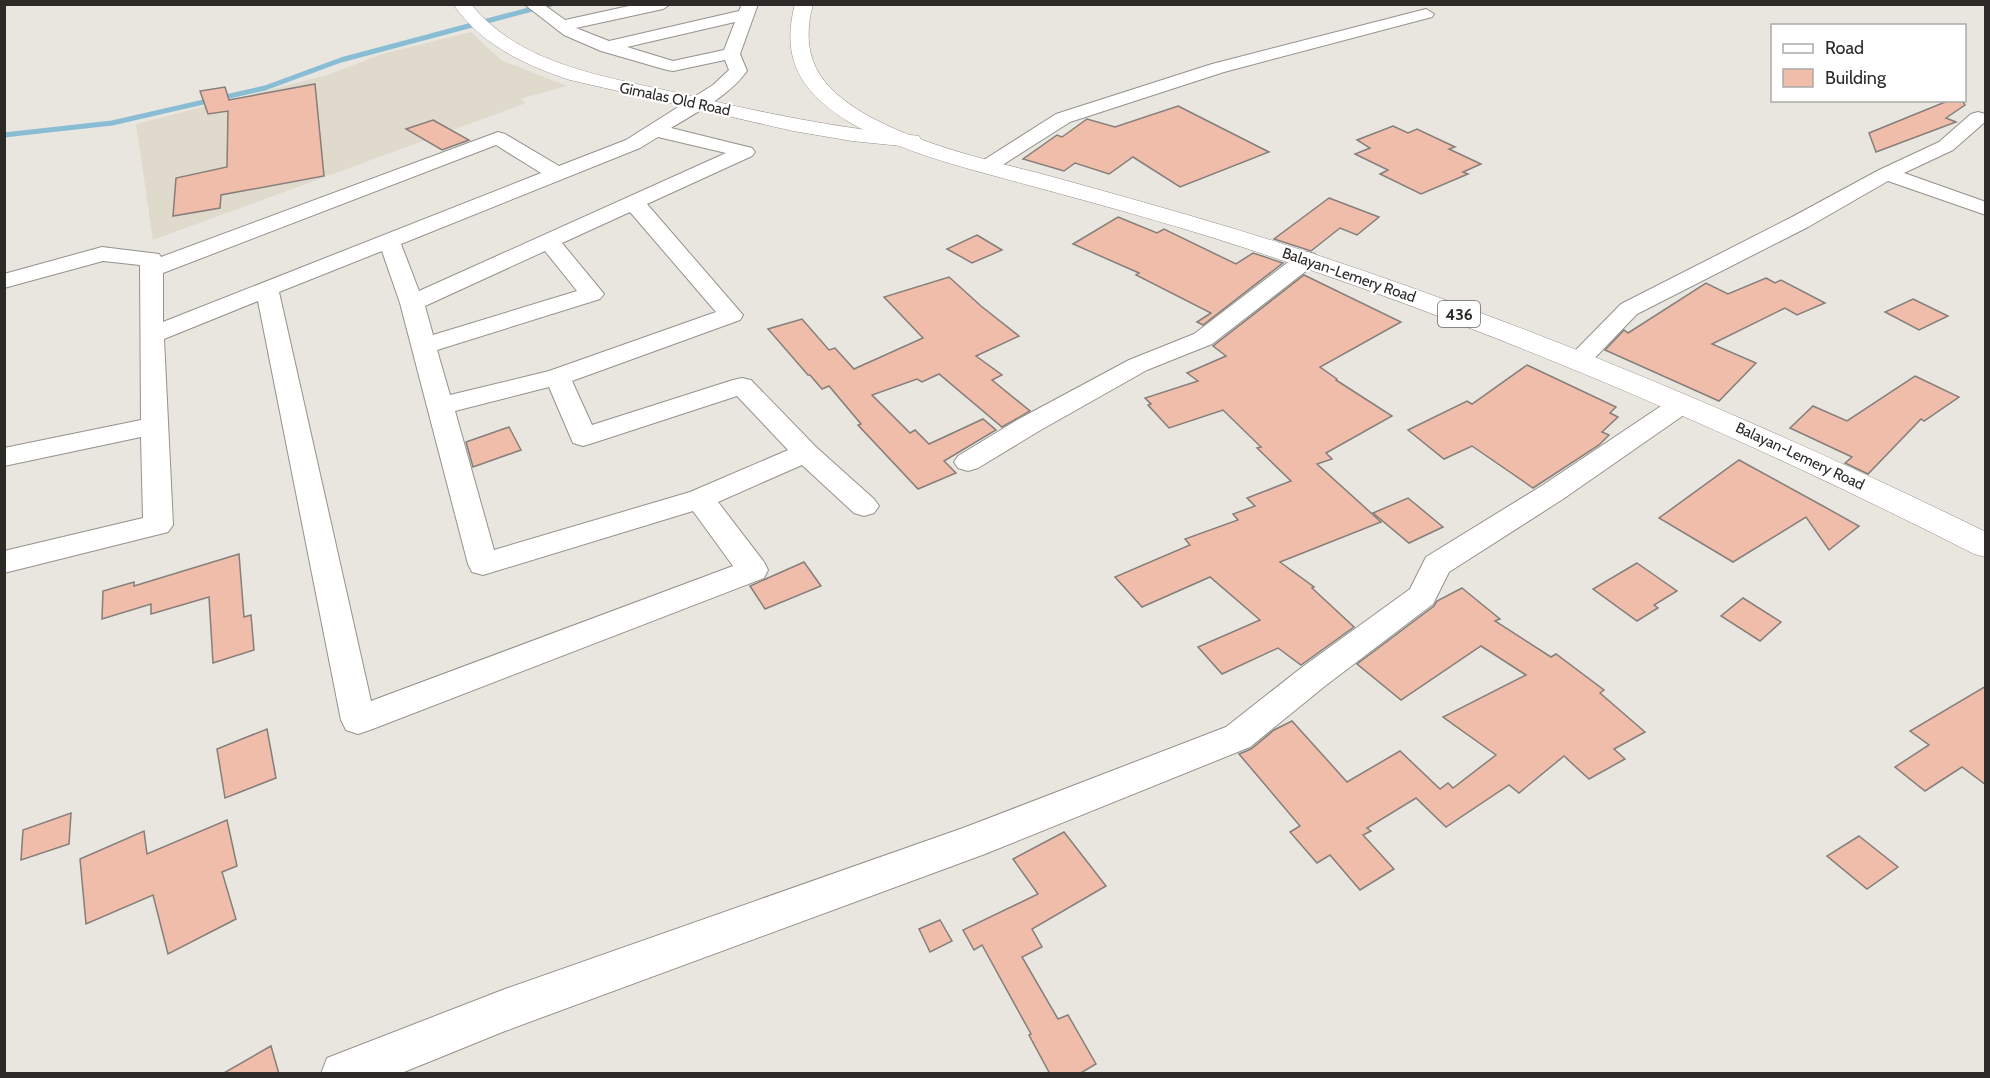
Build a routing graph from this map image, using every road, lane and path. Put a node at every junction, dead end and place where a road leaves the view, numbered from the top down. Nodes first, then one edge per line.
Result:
1 (663, 4) edge
2 (804, 4) edge
3 (538, 8) edge
4 (748, 10) edge
5 (1426, 14) dead end
6 (471, 16) edge
7 (714, 23) junction
8 (561, 26) junction
9 (734, 46) junction
10 (607, 47) junction
11 (697, 104) junction
12 (1978, 118) dead end
13 (655, 130) junction
14 (910, 141) junction
15 (986, 167) junction
16 (556, 174) junction
17 (1886, 174) junction
18 (633, 202) junction
19 (1986, 209) edge
20 (389, 241) junction
21 (549, 241) junction
22 (1307, 259) junction
23 (151, 269) junction
24 (4, 281) edge
25 (267, 289) junction
26 (412, 303) junction
27 (151, 335) junction
28 (423, 346) junction
29 (1578, 360) junction
30 (558, 377) junction
31 (1682, 404) junction
32 (440, 406) junction
33 (154, 426) junction
34 (806, 453) junction
35 (4, 457) edge
36 (968, 462) dead end
37 (700, 498) junction
38 (864, 506) dead end
39 (1986, 546) edge
40 (4, 562) edge
41 (343, 1074) edge

1 - 8 street
2 - 14 main road, Balayan-Lemery Road
3 - 8 street
4 - 7 street
4 - 9 street
5 - 15 street
6 - 11 main road, Gimalas Old Road / 436
7 - 9 street
7 - 10 street
8 - 10 street
9 - 10 street
9 - 11 street
11 - 13 street
11 - 14 main road, Gimalas Old Road / 436
12 - 17 street
13 - 16 street
13 - 18 street
14 - 15 main road, Balayan-Lemery Road / 436
15 - 22 main road, Balayan-Lemery Road / 436
16 - 20 street
16 - 23 street
17 - 19 street
17 - 29 street
18 - 21 street
18 - 30 street
20 - 25 street
20 - 26 street
21 - 26 street
21 - 28 street
22 - 29 main road, Balayan-Lemery Road / 436
22 - 36 street
23 - 24 street
23 - 27 street
25 - 27 street
25 - 37 street
26 - 28 street
27 - 33 street
28 - 32 street
29 - 31 main road, Balayan-Lemery Road / 436
30 - 32 street
30 - 34 street
31 - 39 main road, Balayan-Lemery Road / 436
31 - 41 street
32 - 37 street
33 - 35 street
33 - 40 street
34 - 37 street
34 - 38 street

